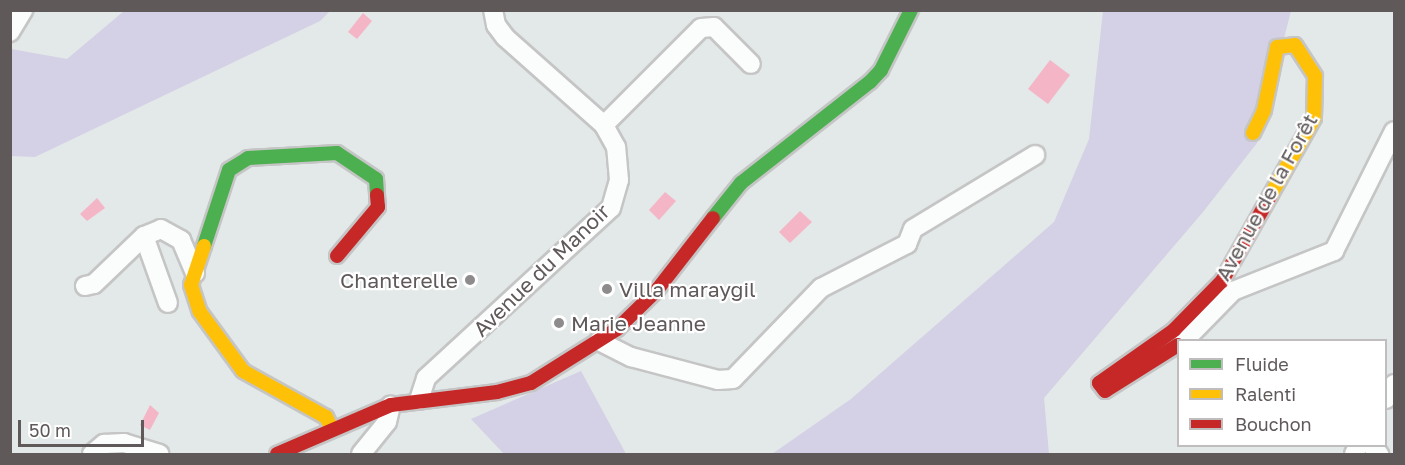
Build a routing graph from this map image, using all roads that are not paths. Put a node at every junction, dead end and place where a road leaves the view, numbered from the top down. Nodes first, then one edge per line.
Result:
1 (23, 10) edge
2 (493, 10) edge
3 (911, 10) edge
4 (10, 32) edge
5 (751, 64) dead end
6 (604, 124) junction
7 (1395, 131) edge
8 (1253, 133) dead end
9 (1035, 155) dead end
10 (144, 236) junction
11 (337, 256) dead end
12 (195, 273) junction
13 (85, 286) dead end
14 (168, 303) dead end
15 (1186, 339) edge
16 (599, 341) junction
17 (1177, 346) edge
18 (1395, 384) edge
19 (1387, 397) edge
20 (419, 400) junction
21 (391, 405) junction
22 (332, 429) junction
23 (92, 454) edge
24 (159, 454) edge
25 (277, 454) edge
26 (361, 454) edge

1 - 4 street
2 - 6 street, Avenue du Manoir
3 - 16 street
5 - 6 street
6 - 20 street, Avenue du Manoir
7 - 15 street, Avenue de la Forêt
8 - 17 street, Avenue de la Forêt
9 - 16 street
10 - 12 street
10 - 13 street
10 - 14 street
11 - 12 street
12 - 22 street
16 - 20 street
18 - 19 street
20 - 21 street
21 - 22 street
21 - 26 street
22 - 25 street
23 - 24 street

